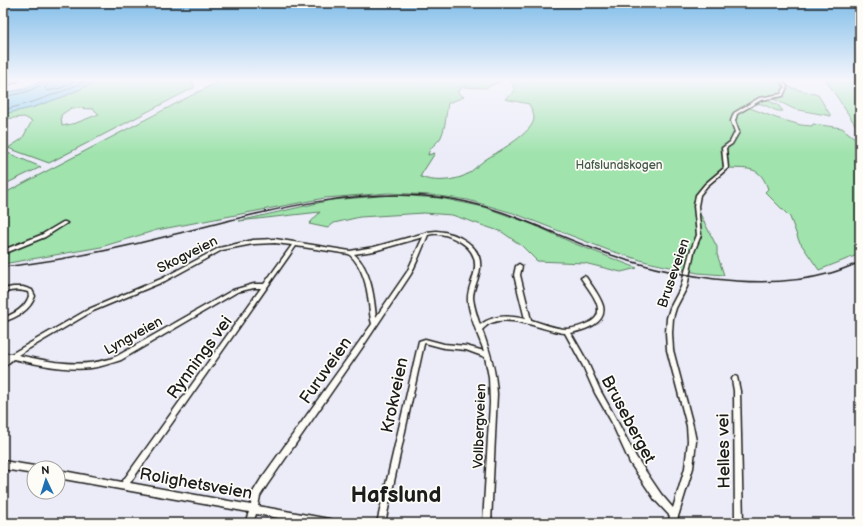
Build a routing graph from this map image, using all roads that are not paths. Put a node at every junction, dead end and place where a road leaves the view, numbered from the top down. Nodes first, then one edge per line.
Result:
1 (751, 105) edge
2 (64, 223) dead end
3 (427, 233) junction
4 (295, 244) junction
5 (3, 252) edge
6 (350, 253) junction
7 (519, 266) dead end
8 (584, 278) dead end
9 (265, 286) junction
10 (3, 291) edge
11 (3, 320) edge
12 (528, 321) junction
13 (374, 322) junction
14 (479, 329) junction
15 (567, 331) junction
16 (3, 355) edge
17 (488, 355) junction
18 (12, 356) junction
19 (3, 364) edge
20 (735, 379) dead end
21 (3, 465) edge
22 (26, 469) edge
23 (66, 475) edge
24 (124, 486) junction
25 (254, 509) junction
26 (674, 515) junction
27 (249, 523) edge
28 (329, 523) edge
29 (381, 523) edge
30 (487, 523) edge
31 (672, 523) edge
32 (739, 523) edge

1 - 26 street, Bruseveien
2 - 5 street
3 - 6 street, Vollbergveien
3 - 13 street, Furuveien
3 - 14 street, Vollbergveien
4 - 6 street, Skogveien
4 - 9 street, Rynnings vei
4 - 18 street, Skogveien
6 - 13 street
7 - 12 street
8 - 15 street
9 - 18 street, Lyngveien
9 - 24 street, Rynnings vei
10 - 11 street
12 - 14 street
12 - 15 street
13 - 25 street, Furuveien
14 - 17 street, Vollbergveien
15 - 26 street, Bruseberget
16 - 18 street, Lyngveien
17 - 29 street, Krokveien
17 - 30 street, Vollbergveien
18 - 19 street, Skogveien
20 - 32 street, Helles vei
21 - 22 street
23 - 24 street, Rolighetsveien
24 - 25 street, Rolighetsveien
25 - 27 street, Furuveien
25 - 28 street, Rolighetsveien
26 - 31 street, Bruseveien

